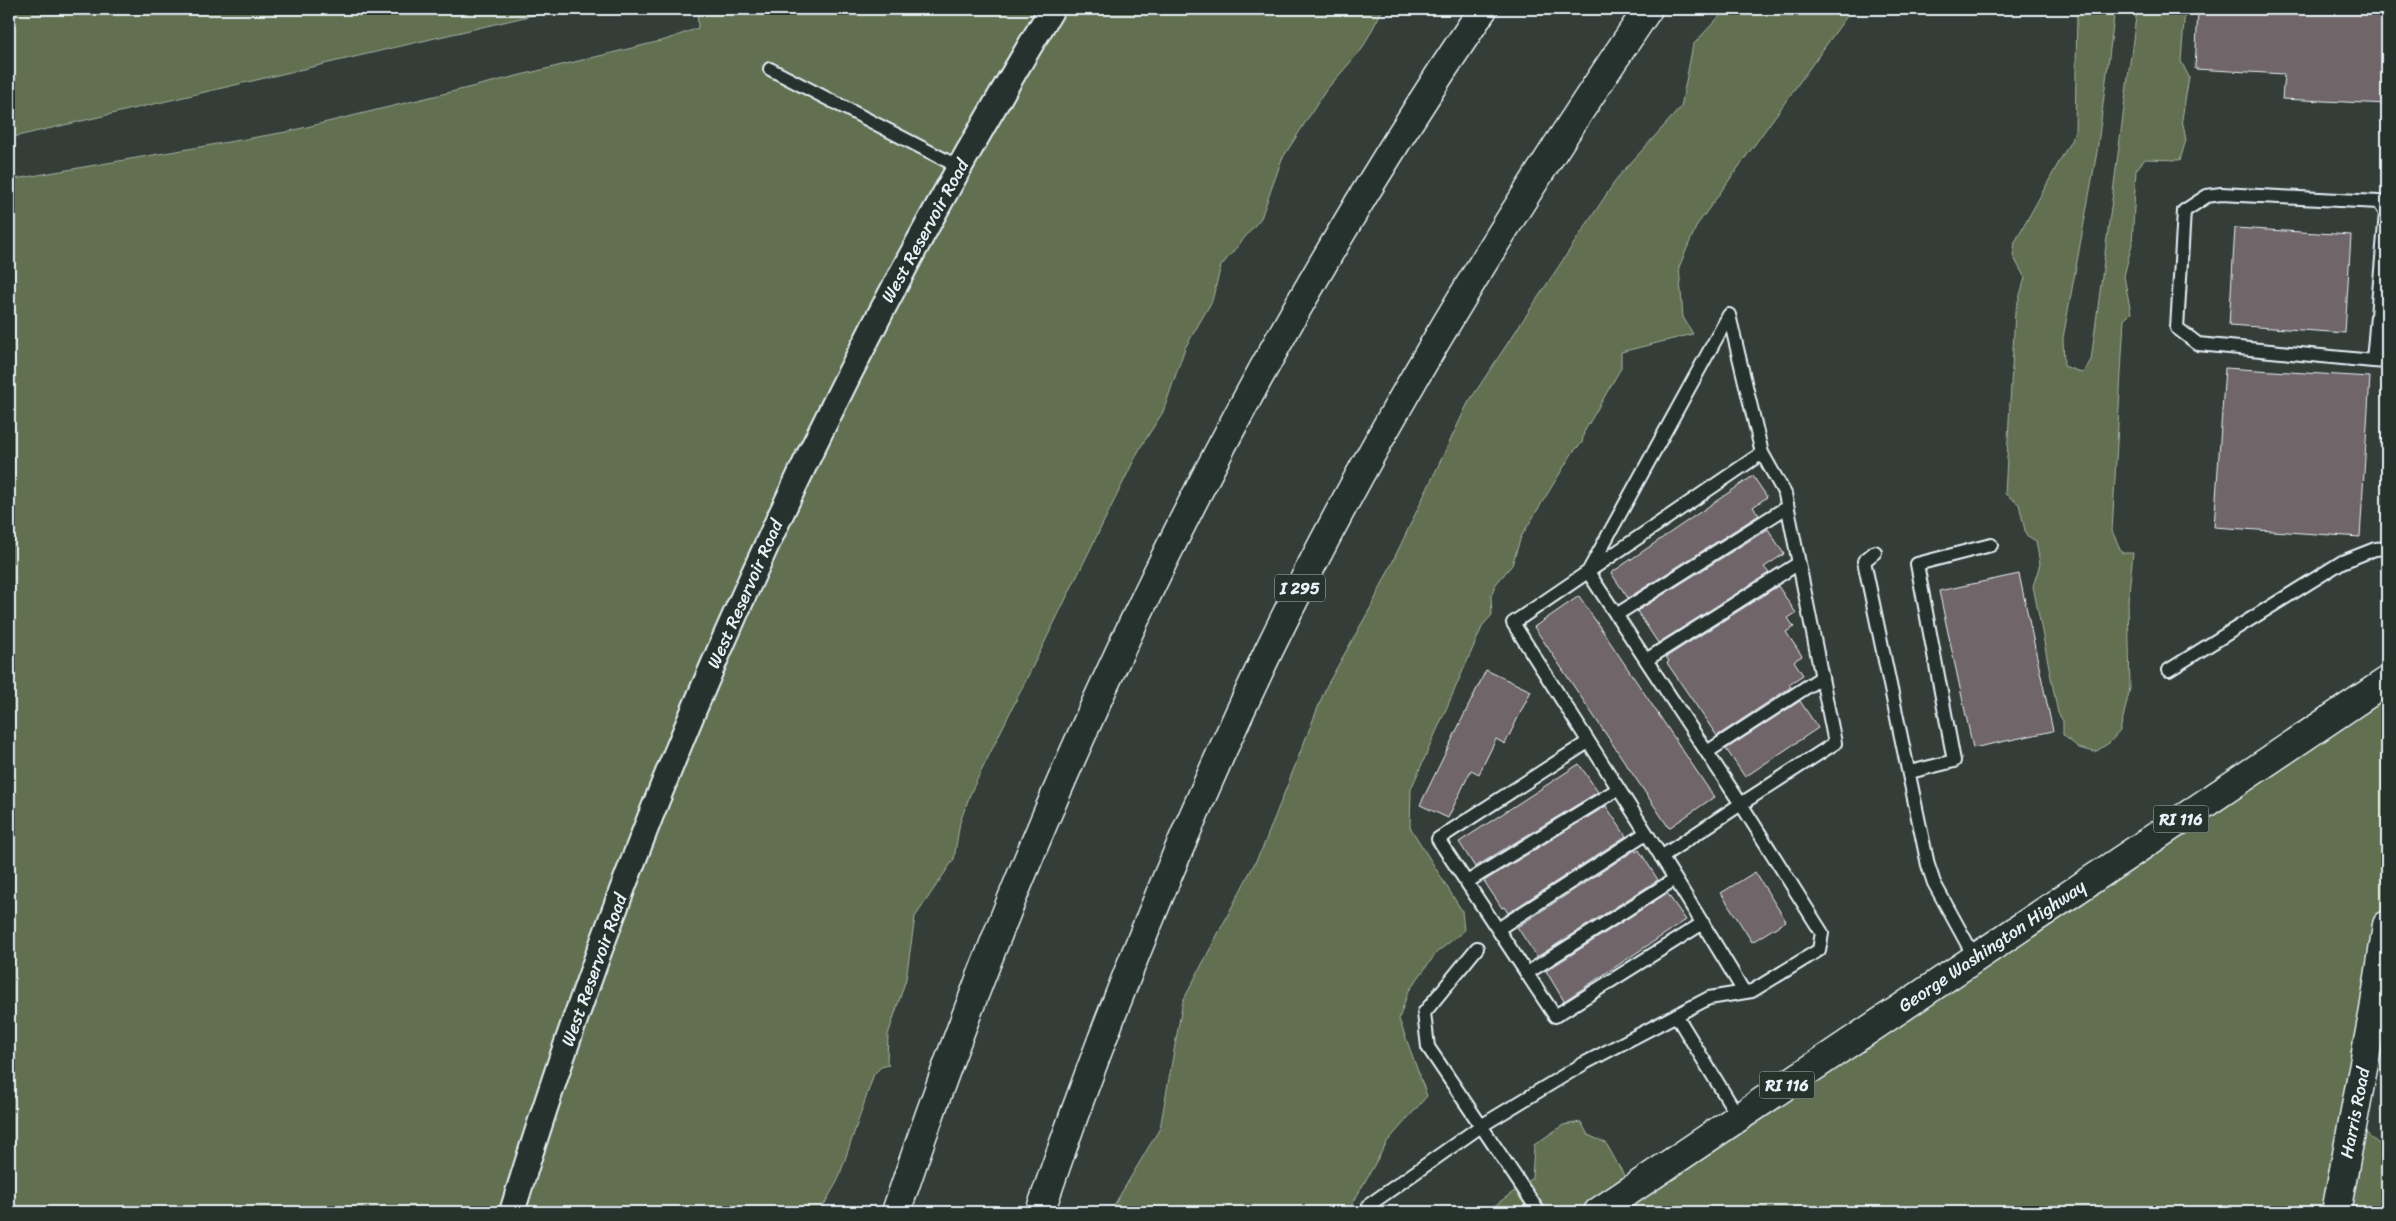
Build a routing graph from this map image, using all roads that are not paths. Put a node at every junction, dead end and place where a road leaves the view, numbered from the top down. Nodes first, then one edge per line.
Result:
1 (1052, 9) edge
2 (1483, 9) edge
3 (1648, 9) edge
4 (770, 69) dead end
5 (959, 167) junction
6 (2386, 222) edge
7 (2373, 361) junction
8 (2387, 362) edge
9 (1762, 452) junction
10 (1787, 507) junction
11 (1991, 545) dead end
12 (2387, 548) edge
13 (1875, 552) dead end
14 (1798, 563) junction
15 (1588, 572) junction
16 (1616, 615) junction
17 (1646, 660) junction
18 (2169, 670) dead end
19 (1822, 677) junction
20 (2387, 680) edge
21 (1588, 742) junction
22 (1707, 752) junction
23 (1910, 772) junction
24 (1618, 788) junction
25 (1741, 804) junction
26 (1646, 833) junction
27 (1661, 857) junction
28 (1675, 879) junction
29 (1467, 882) junction
30 (1703, 923) junction
31 (2387, 925) edge
32 (1498, 929) junction
33 (1477, 948) dead end
34 (1975, 958) junction
35 (1527, 973) junction
36 (1744, 992) junction
37 (1676, 1015) junction
38 (1739, 1118) junction
39 (1481, 1126) junction
40 (1369, 1205) dead end
41 (512, 1212) edge
42 (896, 1212) edge
43 (1040, 1212) edge
44 (1539, 1212) edge
45 (1598, 1212) edge
46 (2336, 1212) edge

1 - 5 street, West Reservoir Road
2 - 42 main road
3 - 43 main road, I 295
4 - 5 lane
5 - 41 street, West Reservoir Road
6 - 7 lane
6 - 7 lane
7 - 8 lane
9 - 10 lane
9 - 15 lane
9 - 15 lane
10 - 14 lane
10 - 16 lane
11 - 23 lane
12 - 18 lane
13 - 23 lane
14 - 17 lane
14 - 19 lane
15 - 16 lane
15 - 21 lane
16 - 17 lane
17 - 22 lane
19 - 22 lane
19 - 25 lane
20 - 34 main road, George Washington Highway / RI 116
21 - 24 lane
21 - 29 lane
22 - 25 lane
23 - 34 lane
24 - 26 lane
24 - 29 lane
25 - 27 lane
25 - 36 lane
26 - 27 lane
26 - 32 lane
27 - 28 lane
28 - 30 lane
28 - 35 lane
29 - 32 lane
30 - 35 lane
30 - 36 lane
31 - 46 main road, Harris Road
32 - 35 lane
33 - 39 lane
34 - 38 main road, George Washington Highway / RI 116
36 - 37 lane
37 - 38 lane
37 - 39 lane
38 - 45 main road, George Washington Highway / RI 116
39 - 40 lane
39 - 44 lane

